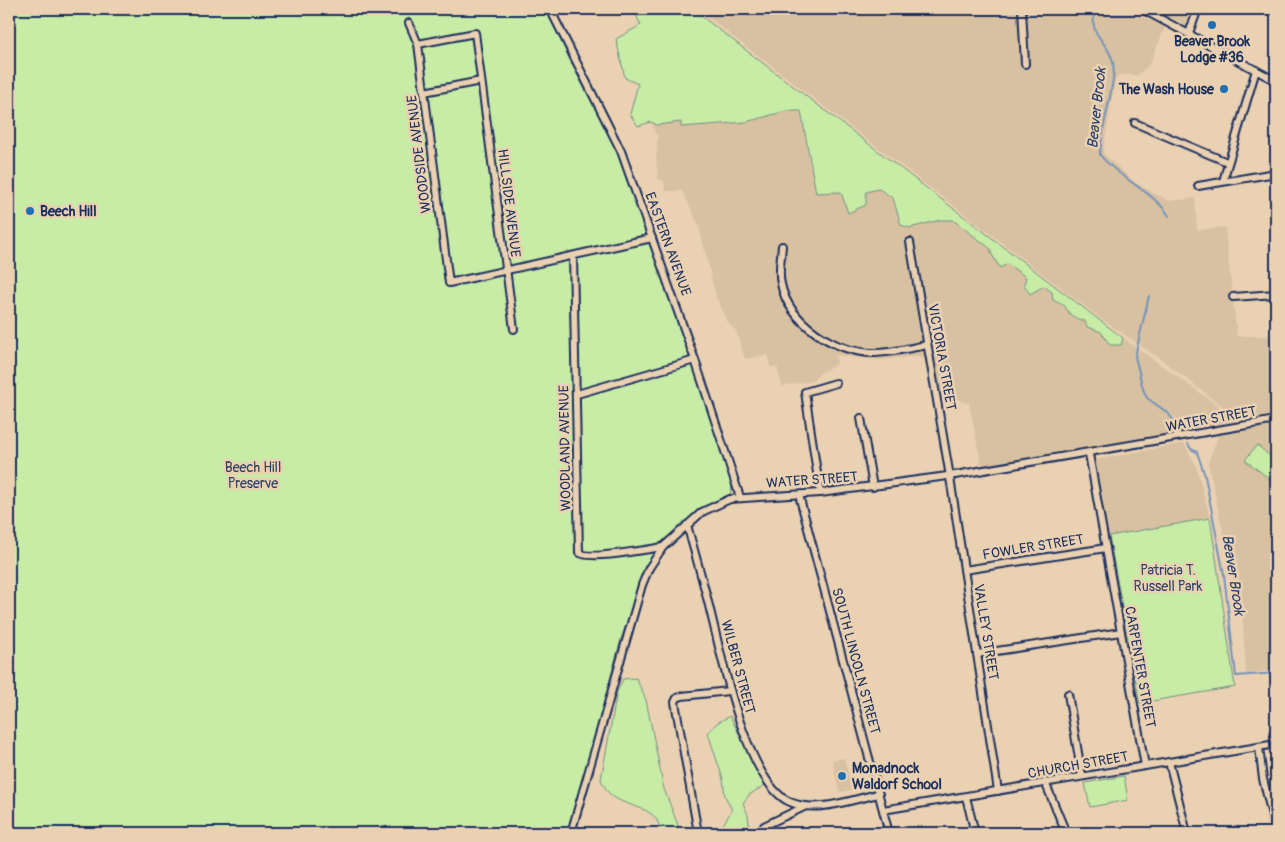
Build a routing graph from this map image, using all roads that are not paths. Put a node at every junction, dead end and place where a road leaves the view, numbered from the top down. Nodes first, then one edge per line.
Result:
1 (550, 9) edge
2 (1022, 9) edge
3 (1142, 9) edge
4 (1198, 9) edge
5 (409, 23) dead end
6 (1189, 34) junction
7 (418, 44) junction
8 (1025, 64) dead end
9 (1256, 70) junction
10 (481, 81) junction
11 (1276, 81) edge
12 (424, 92) junction
13 (1135, 123) dead end
14 (1227, 162) junction
15 (1276, 173) edge
16 (1223, 181) junction
17 (1198, 186) dead end
18 (652, 238) junction
19 (910, 242) dead end
20 (782, 246) dead end
21 (573, 256) junction
22 (506, 271) junction
23 (1276, 294) edge
24 (1233, 297) dead end
25 (514, 329) dead end
26 (927, 344) junction
27 (695, 360) junction
28 (836, 383) dead end
29 (577, 394) junction
30 (861, 418) dead end
31 (1276, 420) edge
32 (1089, 454) junction
33 (949, 476) junction
34 (873, 487) junction
35 (820, 493) junction
36 (799, 495) junction
37 (740, 497) junction
38 (687, 525) junction
39 (663, 547) junction
40 (1106, 548) junction
41 (964, 570) junction
42 (1121, 632) junction
43 (976, 654) junction
44 (729, 691) junction
45 (1068, 694) dead end
46 (1276, 744) edge
47 (1259, 747) junction
48 (1169, 762) junction
49 (1146, 766) junction
50 (1082, 776) junction
51 (1045, 782) junction
52 (998, 791) junction
53 (879, 794) junction
54 (966, 797) junction
55 (806, 806) junction
56 (883, 810) junction
57 (764, 826) dead end
58 (1276, 831) edge
59 (570, 833) edge
60 (698, 833) edge
61 (889, 833) edge
62 (974, 833) edge
63 (1066, 833) edge
64 (1187, 833) edge

1 - 18 street, EASTERN AVENUE
2 - 8 street
3 - 6 street
4 - 6 street
5 - 7 street, WOODSIDE AVENUE
6 - 9 street
7 - 10 street, HILLSIDE AVENUE
7 - 12 street, WOODSIDE AVENUE
9 - 11 street
9 - 14 street
10 - 12 street
10 - 22 street, HILLSIDE AVENUE
12 - 22 street, WOODSIDE AVENUE
13 - 14 street
14 - 16 street
15 - 16 street
16 - 17 street
18 - 21 street
18 - 27 street, EASTERN AVENUE
19 - 26 street, VICTORIA STREET
20 - 26 street
21 - 22 street
21 - 29 street, WOODLAND AVENUE
22 - 25 street, HILLSIDE AVENUE
23 - 24 street
26 - 33 street, VICTORIA STREET
27 - 29 street
27 - 37 street, EASTERN AVENUE
28 - 35 street
29 - 39 street, WOODLAND AVENUE
30 - 34 street
31 - 32 street, WATER STREET
32 - 33 street, WATER STREET
32 - 40 street, CARPENTER STREET
33 - 34 street, WATER STREET
33 - 41 street, VALLEY STREET
34 - 35 street, WATER STREET
35 - 36 street, WATER STREET
36 - 37 street, WATER STREET
36 - 53 street, SOUTH LINCOLN STREET
37 - 38 street, WATER STREET
38 - 39 street, WATER STREET
38 - 44 street, WILBER STREET
39 - 59 street, WATER STREET
40 - 41 street, FOWLER STREET
40 - 42 street, CARPENTER STREET
41 - 43 street, VALLEY STREET
42 - 43 street
42 - 49 street, CARPENTER STREET
43 - 52 street, VALLEY STREET
44 - 55 street, WILBER STREET
44 - 60 street
45 - 50 street
46 - 47 street, CHURCH STREET
47 - 48 street, CHURCH STREET
47 - 58 street
48 - 49 street, CHURCH STREET
48 - 64 street
49 - 50 street, CHURCH STREET
50 - 51 street, CHURCH STREET
51 - 52 street, CHURCH STREET
51 - 63 street
52 - 54 street, CHURCH STREET
53 - 55 street, WILBER STREET
53 - 56 street, SOUTH LINCOLN STREET
54 - 56 street, CHURCH STREET
54 - 62 street
55 - 57 street
56 - 61 street, SOUTH LINCOLN STREET

